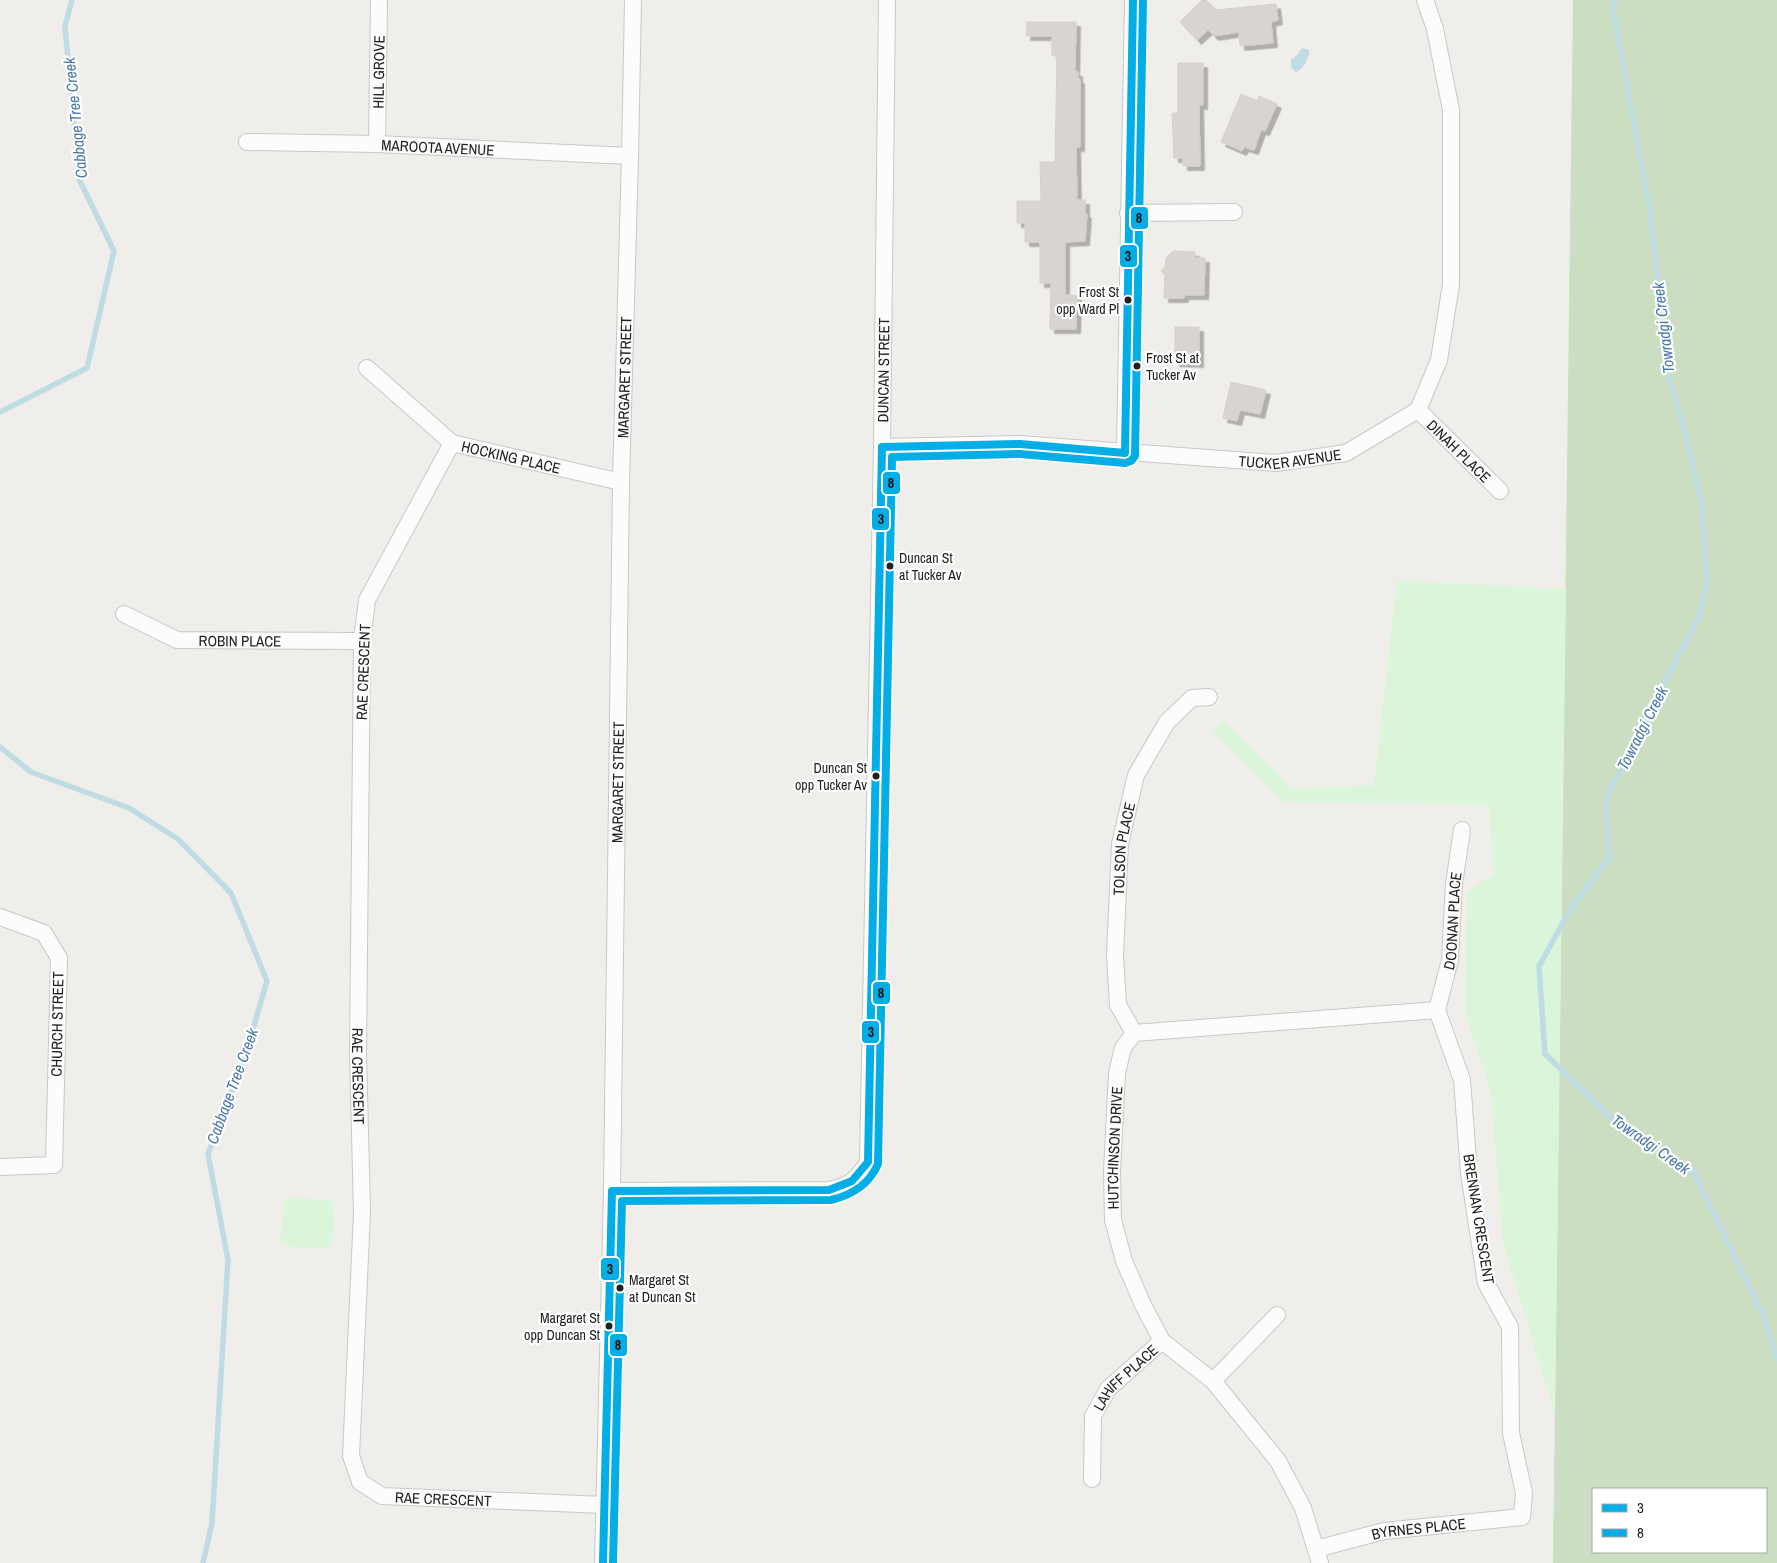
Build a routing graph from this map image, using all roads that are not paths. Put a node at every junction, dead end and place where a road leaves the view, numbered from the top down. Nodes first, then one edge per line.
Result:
1 (379, 0) edge
2 (632, 0) edge
3 (887, 0) edge
4 (1133, 0) edge
5 (1425, 0) edge
6 (247, 142) dead end
7 (377, 144) junction
8 (630, 156) junction
9 (1234, 212) dead end
10 (1128, 213) junction
11 (367, 368) dead end
12 (1418, 410) junction
13 (452, 443) junction
14 (882, 447) junction
15 (1125, 453) junction
16 (621, 482) junction
17 (1500, 491) dead end
18 (124, 614) dead end
19 (362, 641) junction
20 (1209, 697) dead end
21 (1462, 830) dead end
22 (0, 917) edge
23 (1437, 1010) junction
24 (1134, 1033) junction
25 (0, 1167) edge
26 (612, 1190) junction
27 (1277, 1315) dead end
28 (1162, 1341) junction
29 (1213, 1381) junction
30 (1092, 1479) dead end
31 (604, 1505) junction
32 (1522, 1517) joint
33 (1318, 1556) edge
34 (604, 1563) edge

1 - 7 street, HILL GROVE
2 - 8 street, MARGARET STREET
3 - 14 street, DUNCAN STREET
4 - 10 street
5 - 12 street
6 - 7 street, MAROOTA AVENUE
7 - 8 street, MAROOTA AVENUE
8 - 16 street, MARGARET STREET
9 - 10 street
10 - 15 street
11 - 13 street, HOCKING PLACE
12 - 15 street, TUCKER AVENUE
12 - 17 street, DINAH PLACE
13 - 16 street, HOCKING PLACE
13 - 19 street, RAE CRESCENT
14 - 15 street, TUCKER AVENUE
14 - 26 street, DUNCAN STREET
16 - 26 street, MARGARET STREET
18 - 19 street, ROBIN PLACE
19 - 31 street, RAE CRESCENT
20 - 24 street, TOLSON PLACE
21 - 23 street, DOONAN PLACE
22 - 25 street, CHURCH STREET
23 - 24 street
23 - 32 street, BRENNAN CRESCENT
24 - 28 street, HUTCHINSON DRIVE
26 - 31 street, MARGARET STREET
27 - 29 street
28 - 29 street, HUTCHINSON DRIVE
28 - 30 street, LAHIFF PLACE
29 - 33 street, HUTCHINSON DRIVE
31 - 34 street, MARGARET STREET
32 - 33 street, BYRNES PLACE

